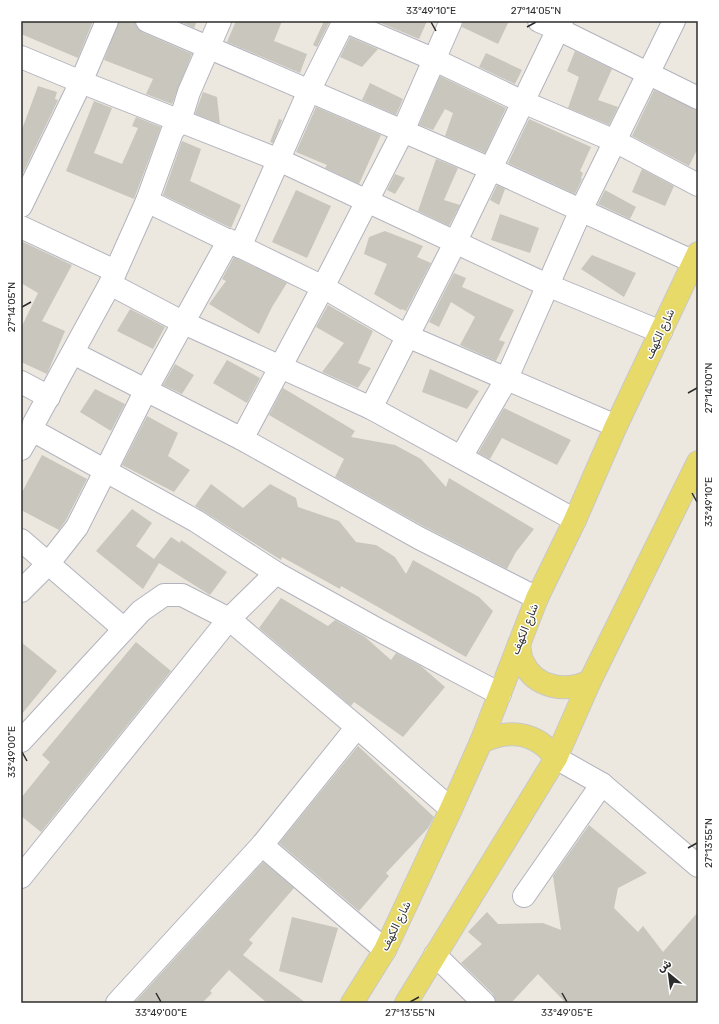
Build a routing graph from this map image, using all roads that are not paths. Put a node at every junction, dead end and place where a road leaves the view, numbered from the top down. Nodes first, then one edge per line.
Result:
1 (107, 21) edge
2 (147, 21) edge
3 (220, 21) edge
4 (344, 21) edge
5 (451, 21) edge
6 (674, 21) edge
7 (553, 24) edge
8 (209, 48) junction
9 (21, 57) edge
10 (434, 59) junction
11 (648, 74) junction
12 (81, 82) junction
13 (309, 91) junction
14 (698, 98) edge
15 (523, 102) junction
16 (180, 121) junction
17 (402, 131) junction
18 (615, 141) junction
19 (279, 160) junction
20 (491, 169) junction
21 (698, 185) edge
22 (147, 201) junction
23 (366, 201) junction
24 (21, 206) edge
25 (581, 210) junction
26 (21, 227) edge
27 (235, 243) junction
28 (455, 243) junction
29 (696, 258) edge
30 (112, 277) junction
31 (547, 285) junction
32 (323, 287) junction
33 (184, 323) junction
34 (661, 332) junction
35 (407, 336) junction
36 (73, 352) junction
37 (279, 367) junction
38 (506, 380) junction
39 (21, 382) edge
40 (146, 390) junction
41 (49, 397) junction
42 (371, 408) junction
43 (616, 426) junction
44 (32, 430) junction
45 (242, 439) junction
46 (21, 449) edge
47 (461, 457) junction
48 (698, 462) edge
49 (107, 470) junction
50 (576, 520) junction
51 (21, 540) edge
52 (48, 564) junction
53 (276, 572) junction
54 (21, 591) edge
55 (537, 598) junction
56 (229, 620) junction
57 (124, 629) junction
58 (519, 644) junction
59 (590, 681) junction
60 (500, 694) junction
61 (357, 727) junction
62 (21, 741) edge
63 (482, 742) junction
64 (556, 758) junction
65 (602, 784) junction
66 (451, 809) junction
67 (262, 845) junction
68 (698, 866) edge
69 (21, 877) edge
70 (524, 896) dead end
71 (385, 950) junction
72 (434, 955) junction
73 (117, 1003) edge
74 (352, 1003) edge
75 (406, 1003) edge
76 (484, 1003) edge

1 - 12 street
2 - 8 street
3 - 8 street
4 - 10 street
4 - 13 street
5 - 10 street
6 - 11 street
7 - 11 street
7 - 15 street
8 - 13 street
8 - 16 street
9 - 12 street
10 - 15 street
10 - 17 street
11 - 14 street
11 - 18 street
12 - 16 street
12 - 24 street
13 - 17 street
13 - 19 street
15 - 18 street
15 - 20 street
16 - 19 street
16 - 22 street
17 - 20 street
17 - 23 street
18 - 21 street
18 - 25 street
19 - 23 street
19 - 27 street
20 - 25 street
20 - 28 street
22 - 27 street
22 - 30 street
23 - 28 street
23 - 32 street
25 - 29 street
25 - 31 street
26 - 30 street
27 - 32 street
27 - 33 street
28 - 31 street
28 - 35 street
29 - 34 main road, شارع الكهف
30 - 33 street
30 - 36 street
31 - 34 street
31 - 38 street
32 - 35 street
32 - 37 street
33 - 37 street
33 - 40 street
34 - 43 main road, شارع الكهف
35 - 38 street
35 - 42 street
36 - 40 street
36 - 41 street
37 - 42 street
37 - 45 street
38 - 43 street
38 - 47 street
39 - 41 street
40 - 45 street
40 - 49 street
41 - 44 street
42 - 47 street
43 - 50 main road, شارع الكهف
44 - 46 street
44 - 49 street
45 - 55 street
47 - 50 street
48 - 59 main road
49 - 52 street
49 - 53 street
50 - 55 main road, شارع الكهف
51 - 52 street
52 - 54 street
52 - 57 street
53 - 56 street
53 - 60 street
55 - 58 main road, شارع الكهف
56 - 57 street
56 - 61 street
56 - 69 street
57 - 62 street
58 - 59 main road
58 - 60 main road, شارع الكهف
59 - 64 main road
60 - 63 main road, شارع الكهف
61 - 66 street
61 - 67 street
63 - 64 main road
63 - 66 main road, شارع الكهف
64 - 65 street
64 - 72 main road
65 - 68 street
65 - 70 street
66 - 71 main road, شارع الكهف
67 - 71 street
67 - 73 street
71 - 74 main road, شارع الكهف
72 - 75 main road
72 - 76 street

